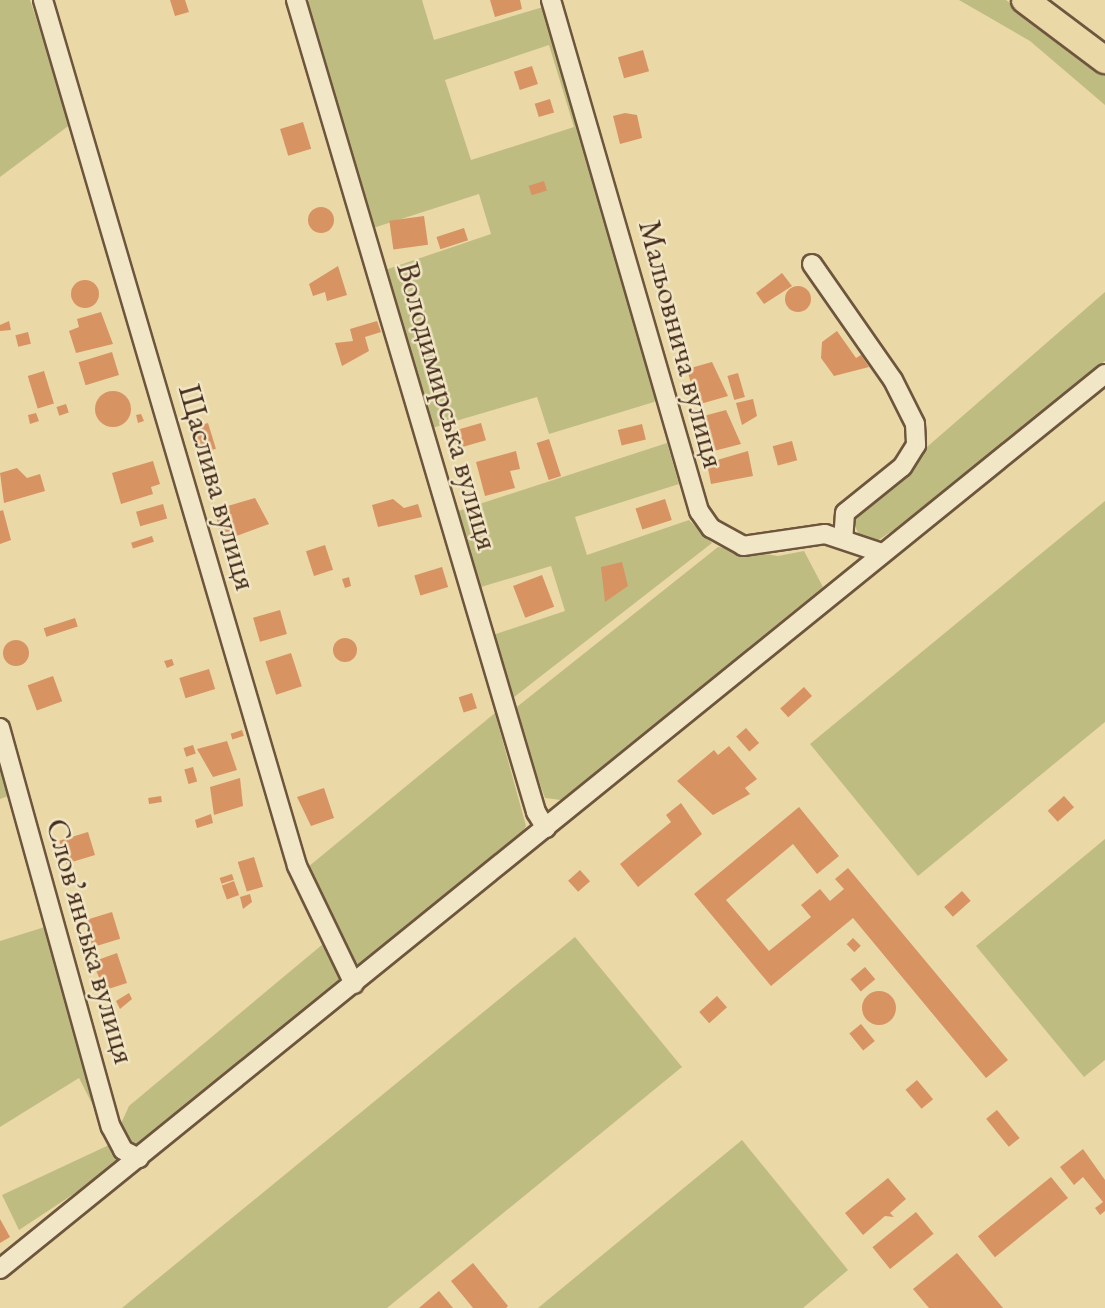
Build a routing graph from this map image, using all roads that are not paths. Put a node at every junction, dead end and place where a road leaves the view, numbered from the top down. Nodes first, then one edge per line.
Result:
1 (43, 0) edge
2 (296, 0) edge
3 (551, 0) edge
4 (1025, 0) edge
5 (1105, 60) edge
6 (812, 264) dead end
7 (1105, 373) edge
8 (843, 538) junction
9 (883, 553) junction
10 (0, 728) edge
11 (546, 828) junction
12 (354, 984) junction
13 (139, 1158) junction
14 (0, 1269) edge

1 - 12 street, Щаслива вулиця
2 - 11 street, Володимирська вулиця
3 - 8 street, Мальовнича вулиця
4 - 5 main road
6 - 8 street
7 - 9 street
8 - 9 street, Мальовнича вулиця
9 - 11 street
10 - 13 street, Словʼянська вулиця
11 - 12 street
12 - 13 street
13 - 14 street

